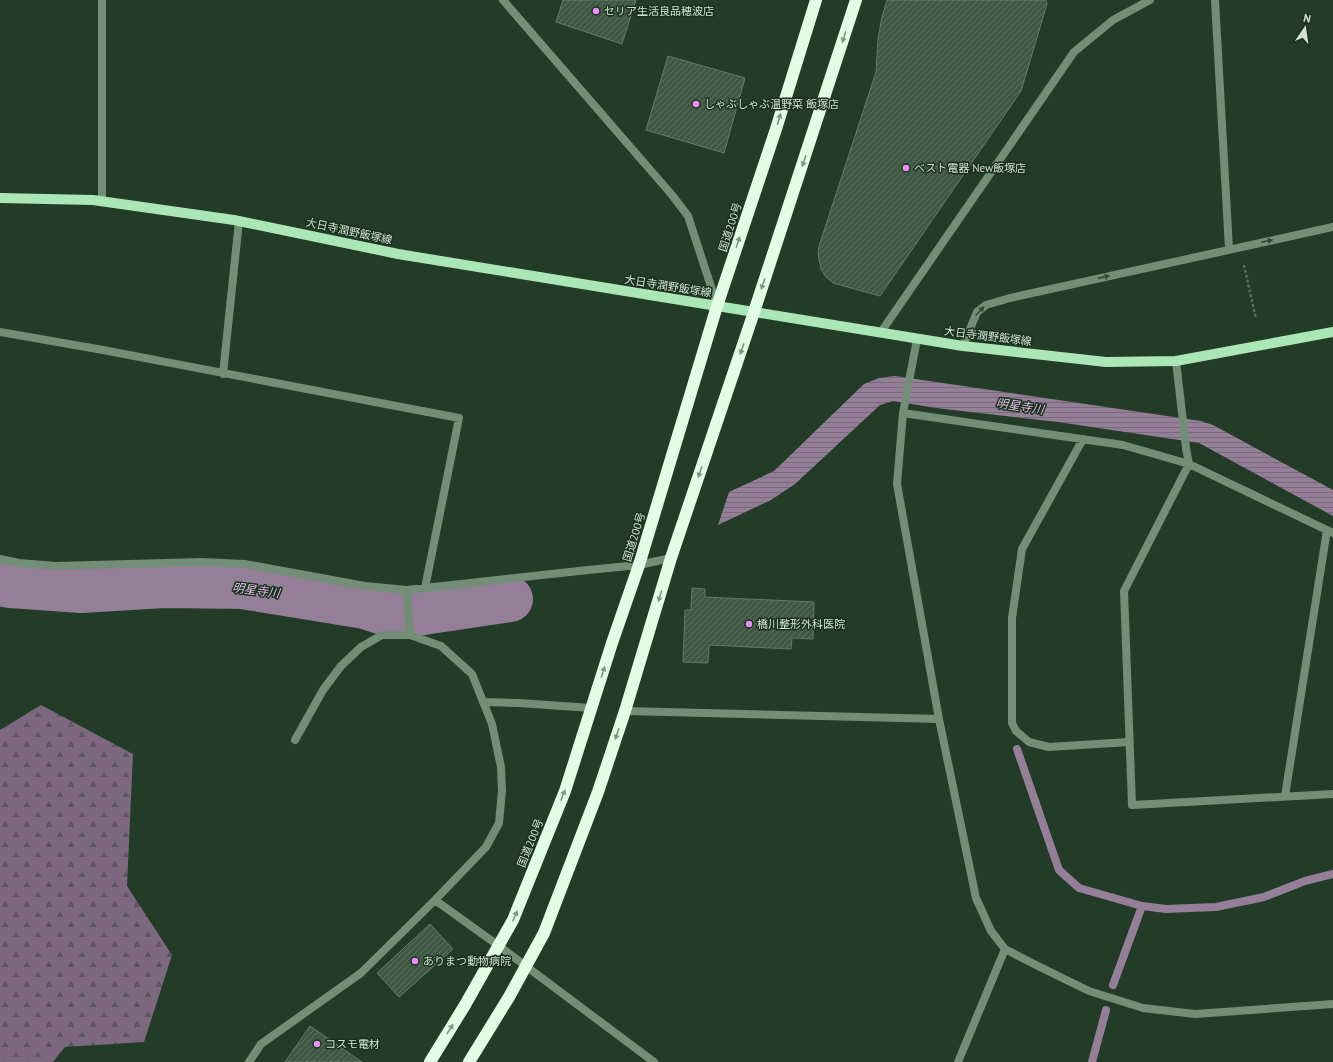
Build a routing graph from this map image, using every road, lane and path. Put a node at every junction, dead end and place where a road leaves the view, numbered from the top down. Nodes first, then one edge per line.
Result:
1 (102, 0) edge
2 (503, 0) edge
3 (816, 0) edge
4 (856, 0) edge
5 (1150, 0) edge
6 (1215, 0) edge
7 (0, 198) edge
8 (102, 202) junction
9 (239, 221) junction
10 (1333, 227) edge
11 (1240, 247) junction
12 (1229, 249) junction
13 (717, 306) junction
14 (754, 312) junction
15 (1256, 319) dead end
16 (0, 332) edge
17 (881, 332) junction
18 (1333, 332) edge
19 (917, 339) junction
20 (963, 346) junction
21 (1176, 361) junction
22 (223, 374) junction
23 (903, 409) junction
24 (1083, 439) junction
25 (1189, 464) junction
26 (1330, 532) edge
27 (671, 558) junction
28 (0, 559) edge
29 (639, 565) junction
30 (424, 588) junction
31 (407, 590) junction
32 (410, 635) junction
33 (483, 702) junction
34 (591, 708) junction
35 (625, 711) junction
36 (939, 719) junction
37 (295, 740) dead end
38 (1129, 742) junction
39 (1333, 794) edge
40 (1285, 796) junction
41 (435, 900) junction
42 (499, 946) junction
43 (1005, 949) junction
44 (526, 966) junction
45 (1333, 1004) edge
46 (249, 1062) edge
47 (430, 1062) edge
48 (469, 1062) edge
49 (654, 1062) edge
50 (958, 1062) edge

1 - 8 street
2 - 13 street
13 -> 3 highway, 国道200号
4 -> 14 highway
5 - 17 street
6 - 12 street
7 - 8 main road, 大日寺潤野飯塚線
8 - 9 main road, 大日寺潤野飯塚線
9 - 13 main road, 大日寺潤野飯塚線
9 - 22 street
11 -> 10 street
11 - 12 street
11 - 15 path
20 -> 12 street
13 - 14 main road, 大日寺潤野飯塚線
13 - 29 highway, 国道200号
14 - 17 main road, 大日寺潤野飯塚線
14 -> 27 highway
16 - 22 street
17 - 19 main road, 大日寺潤野飯塚線
18 - 21 main road, 大日寺潤野飯塚線
19 - 20 main road, 大日寺潤野飯塚線
19 - 23 street
20 - 21 main road, 大日寺潤野飯塚線
21 - 25 street
22 - 30 street
23 - 24 street
23 - 36 street
24 - 25 street
24 - 38 street
25 - 26 street
25 - 38 street
26 - 40 street
27 - 29 street
27 -> 35 highway
28 - 31 street
29 - 30 street
34 -> 29 highway, 国道200号
30 - 31 street
31 - 32 street
32 - 33 street
32 - 37 street
33 - 34 street
33 - 41 street
42 -> 34 highway, 国道200号
35 - 36 street
35 -> 44 highway
36 - 43 street
38 - 40 street
39 - 40 street
41 - 42 street
41 - 46 street
42 - 44 street
47 -> 42 highway, 国道200号
43 - 45 street
43 - 50 street
44 - 48 highway
44 - 49 street

